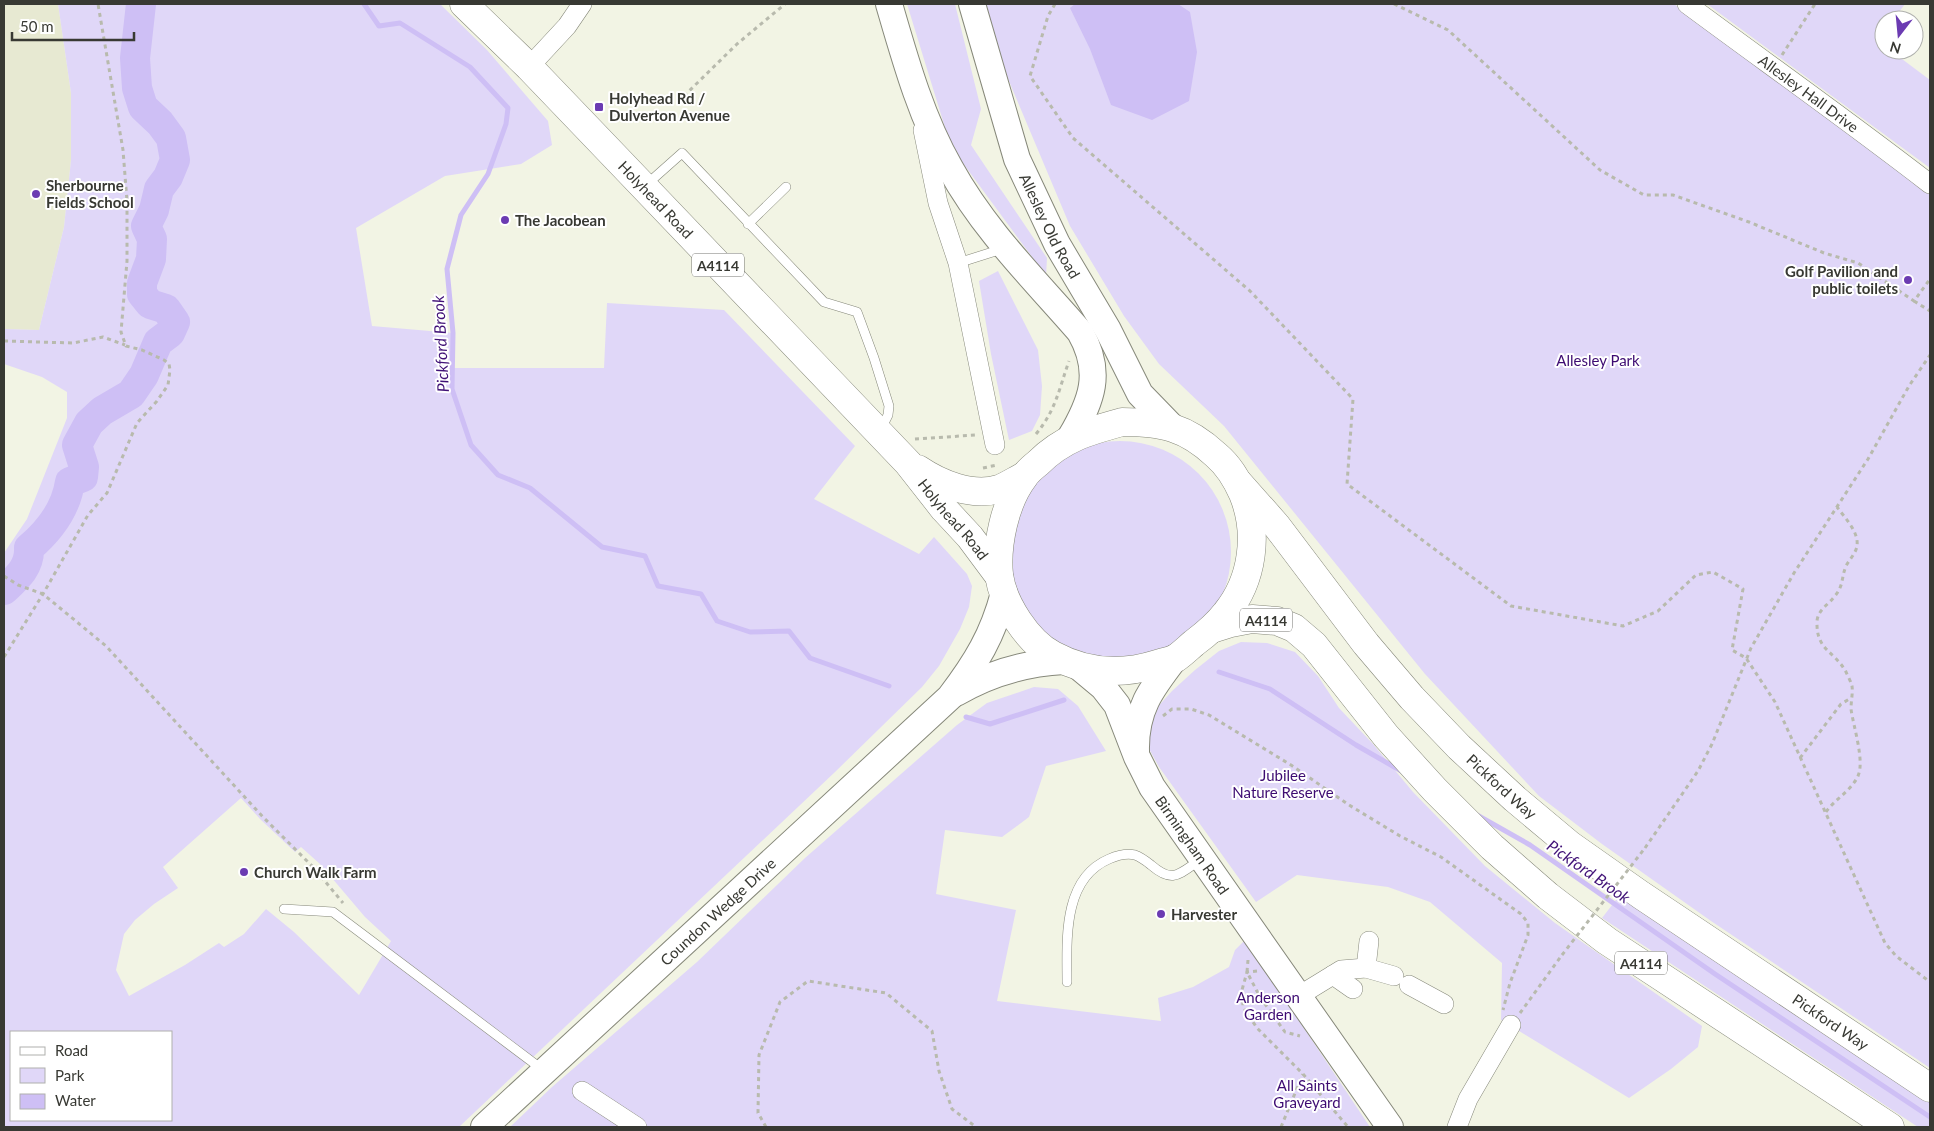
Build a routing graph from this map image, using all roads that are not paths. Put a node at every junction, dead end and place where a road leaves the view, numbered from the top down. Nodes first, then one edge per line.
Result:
1 (464, 4) edge
2 (582, 4) edge
3 (889, 4) edge
4 (972, 4) edge
5 (1687, 4) edge
6 (529, 67) junction
7 (912, 81) junction
8 (1930, 184) edge
9 (644, 186) junction
10 (786, 187) dead end
11 (748, 224) junction
12 (1005, 248) junction
13 (958, 263) junction
14 (1172, 427) junction
15 (879, 433) junction
16 (1070, 438) junction
17 (995, 445) dead end
18 (908, 451) junction
19 (1012, 470) junction
20 (1237, 481) junction
21 (1002, 584) junction
22 (1212, 629) junction
23 (1175, 658) junction
24 (1072, 664) junction
25 (950, 697) junction
26 (1136, 757) junction
27 (1202, 858) junction
28 (284, 909) dead end
29 (1369, 941) dead end
30 (1366, 968) junction
31 (1333, 976) junction
32 (1067, 982) dead end
33 (1353, 989) dead end
34 (1297, 997) junction
35 (1444, 1004) dead end
36 (1508, 1030) road end
37 (545, 1072) junction
38 (1930, 1088) edge
39 (582, 1091) dead end
40 (484, 1127) edge
41 (637, 1127) edge
42 (1390, 1127) edge
43 (1457, 1127) edge
44 (1890, 1127) edge

1 - 6 highway, Holyhead Road / A4114
2 - 6 street
3 - 7 main road
4 - 14 main road, Allesley Old Road
5 - 8 street, Allesley Hall Drive
6 - 9 highway, Holyhead Road / A4114
7 - 12 main road
7 - 13 street
9 - 11 lane
9 - 15 highway, Holyhead Road / A4114
10 - 11 lane
11 - 15 lane
12 - 13 lane
12 - 16 main road
13 - 17 street
14 - 16 highway
14 - 20 highway
15 - 18 highway, Holyhead Road / A4114
16 - 19 highway
18 - 19 highway, Holyhead Road
18 - 21 highway, Holyhead Road / A4114
19 - 21 highway
20 - 22 highway
20 - 38 highway, Pickford Way
21 - 24 highway, Holyhead Road
21 - 25 main road, Coundon Wedge Drive
22 - 23 highway, Holyhead Road
22 - 44 highway, A4114
23 - 24 highway, Holyhead Road
23 - 26 main road, Birmingham Road
24 - 25 main road, Coundon Wedge Drive
24 - 26 main road, Birmingham Road
25 - 37 main road, Coundon Wedge Drive
26 - 27 main road, Birmingham Road
27 - 32 lane
27 - 34 main road, Birmingham Road
28 - 37 lane
29 - 30 street
30 - 31 street
30 - 35 street
31 - 33 street
31 - 34 street
34 - 42 main road, Birmingham Road
36 - 43 street
37 - 40 main road, Coundon Wedge Drive
39 - 41 street

